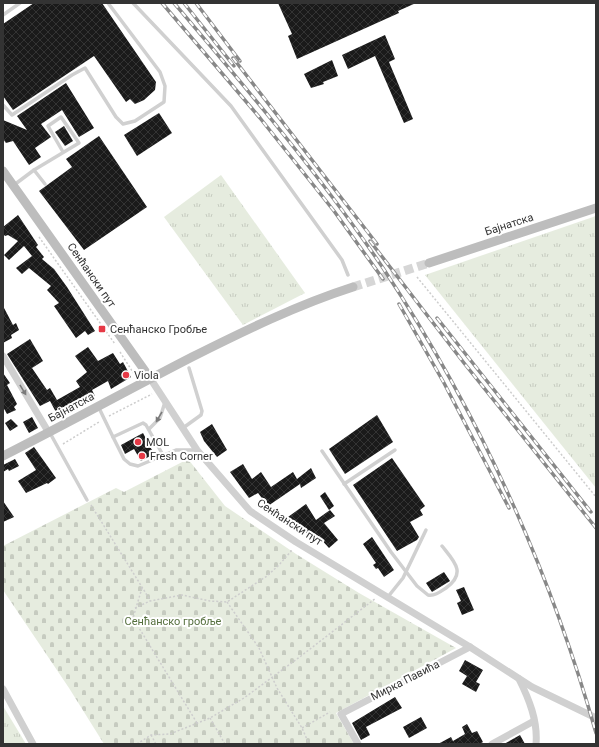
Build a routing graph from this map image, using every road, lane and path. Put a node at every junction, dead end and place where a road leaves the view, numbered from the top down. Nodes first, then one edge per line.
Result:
1 (20, 3) edge
2 (108, 3) edge
3 (133, 3) edge
4 (3, 15) edge
5 (3, 105) edge
6 (64, 152) junction
7 (34, 170) junction
8 (3, 171) edge
9 (45, 184) dead end
10 (14, 186) junction
11 (596, 208) edge
12 (38, 235) dead end
13 (429, 263) tunnel mouth
14 (348, 275) dead end
15 (417, 277) dead end
16 (353, 287) tunnel mouth
17 (116, 346) dead end
18 (120, 352) dead end
19 (3, 356) edge
20 (189, 368) dead end
21 (150, 378) junction
22 (140, 384) junction
23 (159, 392) junction
24 (149, 394) junction
25 (165, 401) junction
26 (98, 407) junction
27 (104, 419) junction
28 (183, 428) junction
29 (148, 429) junction
30 (49, 432) junction
31 (113, 437) junction
32 (58, 448) junction
33 (197, 450) junction
34 (395, 450) dead end
35 (322, 452) dead end
36 (163, 455) junction
37 (3, 456) edge
38 (344, 484) junction
39 (596, 497) edge
40 (87, 500) joint
41 (426, 530) dead end
42 (296, 542) junction
43 (442, 546) dead end
44 (406, 572) junction
45 (142, 588) junction
46 (384, 596) junction
47 (150, 601) junction
48 (227, 602) junction
49 (135, 608) junction
50 (470, 647) junction
51 (272, 677) junction
52 (519, 679) junction
53 (3, 689) edge
54 (330, 712) dead end
55 (210, 718) junction
56 (596, 718) edge
57 (534, 721) junction
58 (197, 724) junction
59 (302, 728) junction
60 (151, 735) junction
61 (33, 744) edge
62 (137, 744) edge
63 (156, 744) edge
64 (225, 744) edge
65 (309, 744) edge
66 (358, 744) edge
67 (492, 744) edge
68 (536, 744) edge

1 - 4 lane
2 - 5 lane
3 - 14 lane
6 - 6 lane
6 - 7 lane
7 - 9 lane
7 - 10 lane
8 - 10 main road, Сенћански пут
10 - 21 main road, Сенћански пут
11 - 13 main road, Бајнатска
12 - 17 path
15 - 39 path
16 - 21 main road, Бајнатска
18 - 22 path
19 -> 30 street
20 - 28 lane
21 - 22 main road, Бајнатска
21 - 23 street, Сенћански пут
22 - 24 path
22 - 26 main road, Бајнатска
23 - 24 path
23 - 25 street, Сенћански пут
24 - 27 path
25 - 28 street, Сенћански пут
25 -> 29 lane
26 - 27 lane
26 - 30 main road, Бајнатска
27 - 31 lane
27 - 32 path
28 - 33 street, Сенћански пут
29 - 31 lane
29 - 36 lane
30 - 32 lane
30 - 37 main road, Бајнатска
31 - 36 lane
32 - 40 lane
33 - 36 lane
33 - 42 street, Сенћански пут
34 - 38 lane
35 - 38 lane
38 - 44 lane
40 - 45 path
41 - 44 lane
42 - 46 street, Сенћански пут
42 - 48 path
43 - 44 lane
44 - 46 lane
45 - 47 path
45 - 49 path
46 - 50 street, Сенћански пут
46 - 51 path
47 - 48 path
47 - 49 path
48 - 51 path
49 - 58 path
50 - 52 street, Сенћански пут
50 - 66 street, Мирка Павића
51 - 55 path
51 - 59 path
52 - 56 street, Сенћански пут
52 - 57 street
53 - 61 street
54 - 59 path
55 - 58 path
55 - 64 path
57 - 67 street
57 - 68 street
58 - 60 path
59 - 65 path
60 - 62 path
60 - 63 path

